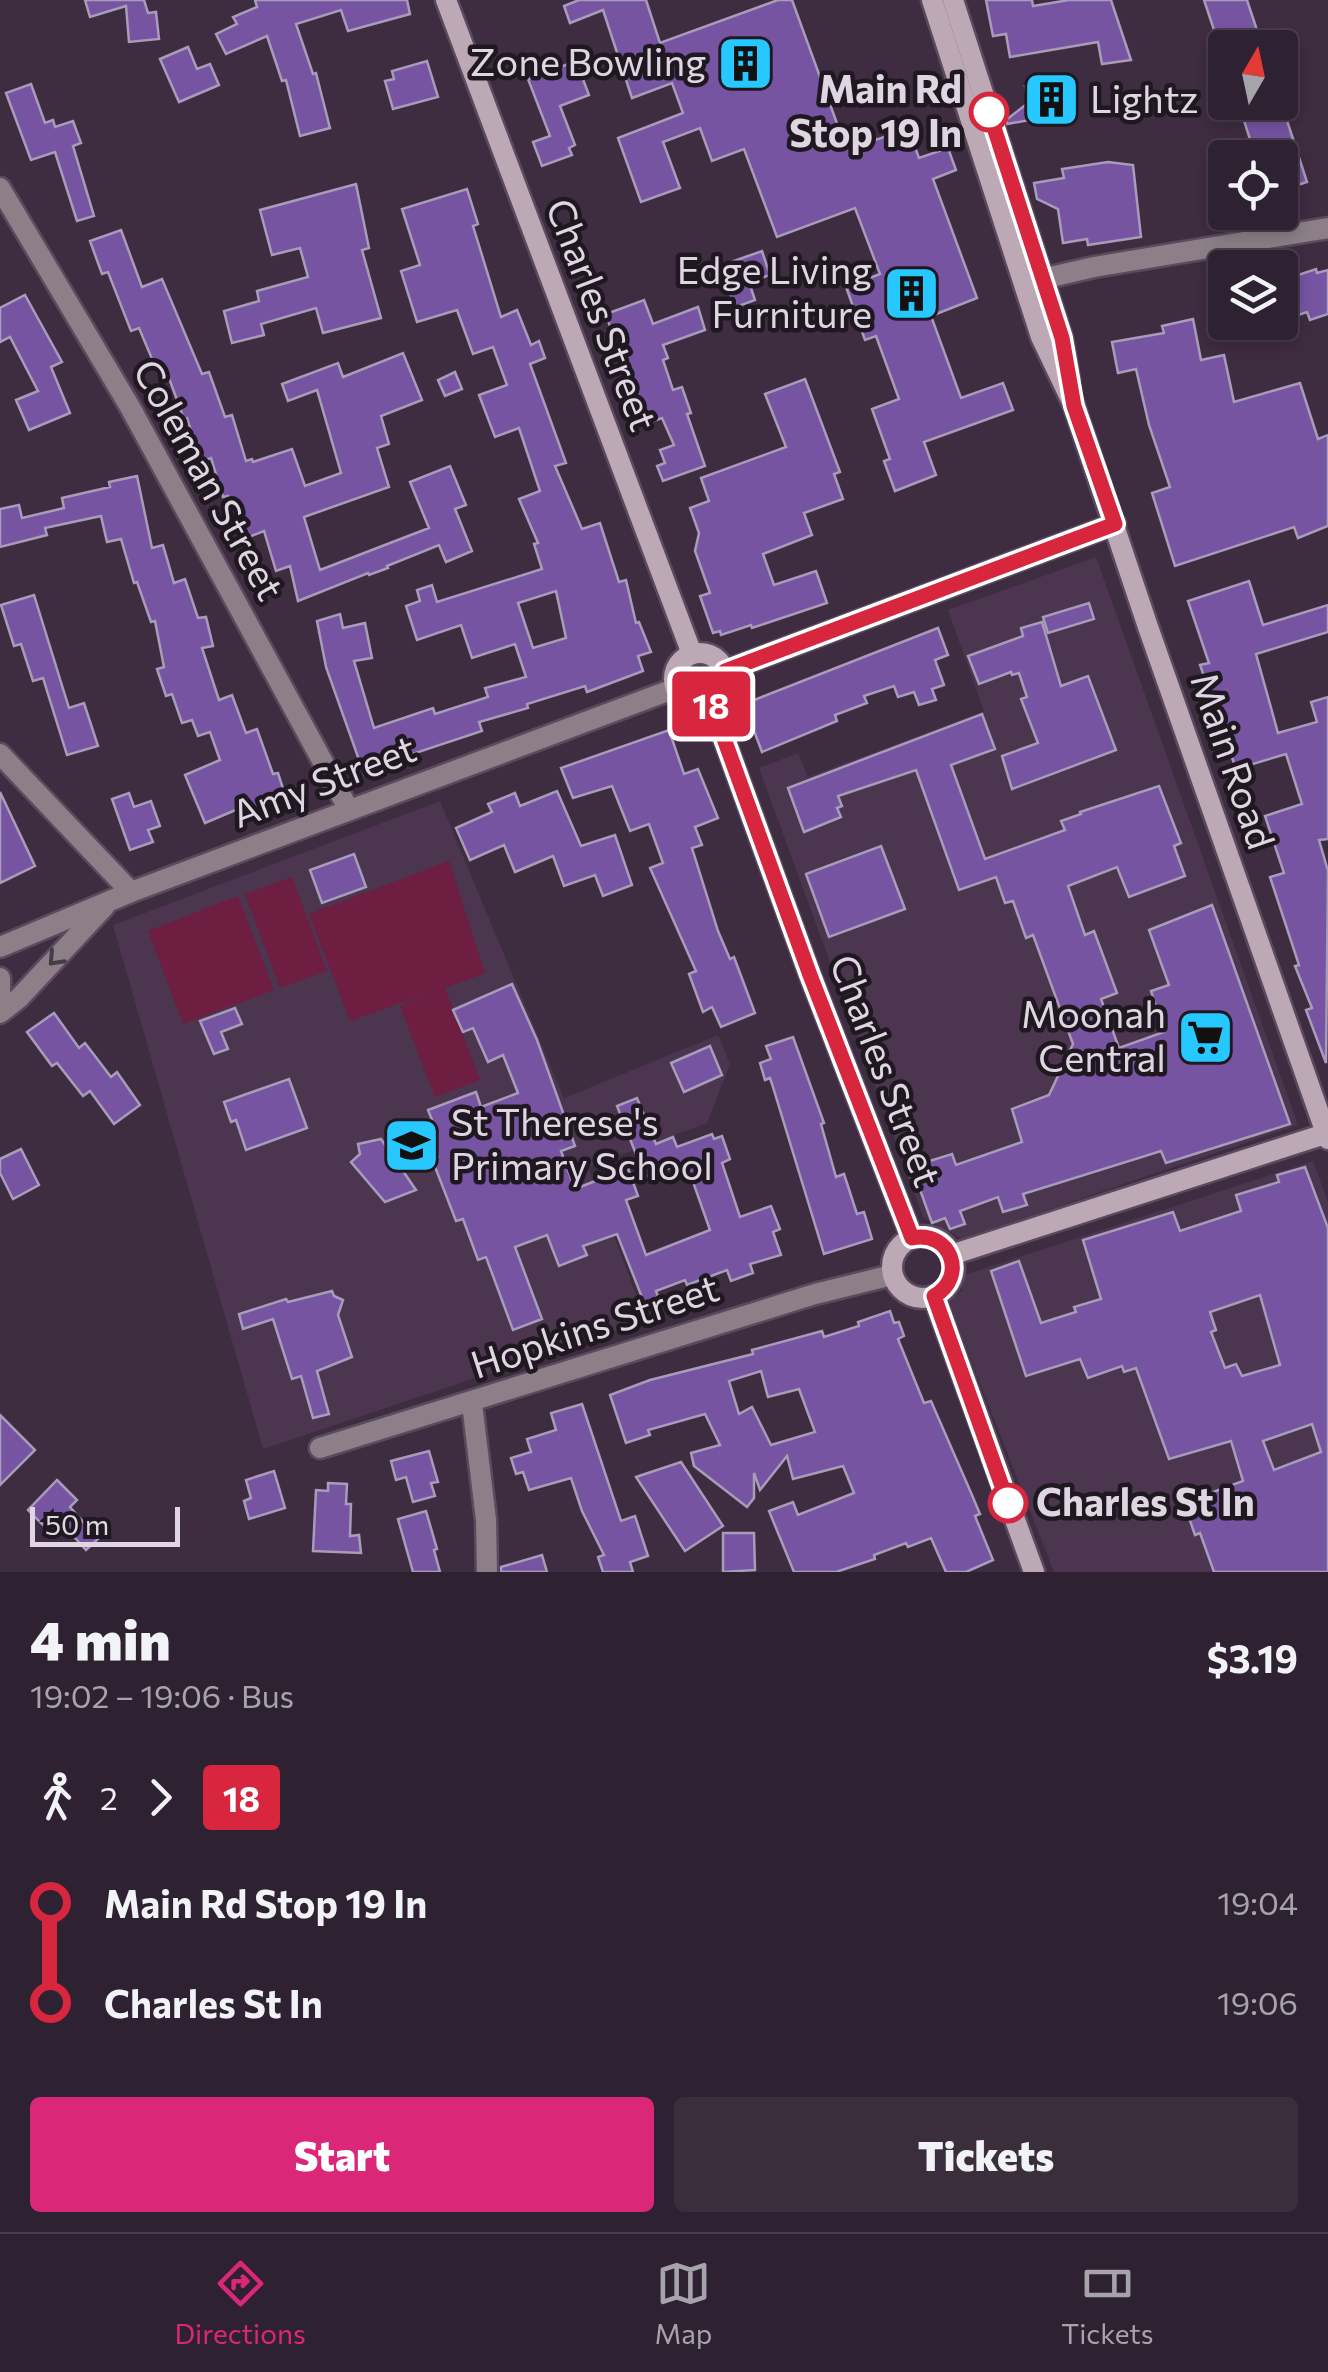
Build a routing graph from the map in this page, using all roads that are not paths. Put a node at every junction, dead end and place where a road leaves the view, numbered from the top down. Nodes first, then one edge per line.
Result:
1 (446, 0) edge
2 (932, 0) edge
3 (953, 0) edge
4 (0, 188) edge
5 (1328, 228) edge
6 (1032, 281) junction
7 (1115, 524) junction
8 (692, 654) junction
9 (725, 671) junction
10 (676, 688) junction
11 (711, 703) junction
12 (0, 754) edge
13 (349, 810) junction
14 (131, 892) junction
15 (108, 902) junction
16 (0, 947) edge
17 (0, 978) edge
18 (0, 1001) edge
19 (0, 1013) edge
20 (1327, 1135) edge
21 (912, 1238) junction
22 (952, 1255) junction
23 (892, 1275) junction
24 (934, 1296) junction
25 (472, 1403) junction
26 (320, 1448) dead end
27 (487, 1572) edge
28 (1034, 1572) edge

1 - 8 street, Charles Street
2 - 6 street, Main Road
3 - 6 street, Main Road
4 - 13 street, Coleman Street
5 - 6 street
6 - 7 street, Main Road
7 - 9 street
7 - 20 street, Main Road
8 - 9 street
8 - 10 street
9 - 11 street
10 - 11 street
10 - 13 street, Amy Street
11 - 21 street, Charles Street
12 - 14 street
13 - 14 street, Amy Street
14 - 15 street, Amy Street
15 - 16 street, Amy Street
15 -> 19 street
17 - 18 street
20 - 22 street
21 - 22 street
21 - 23 street
22 - 24 street
23 - 24 street
23 - 25 street, Hopkins Street
24 - 28 street
25 - 26 street, Hopkins Street
25 - 27 street

